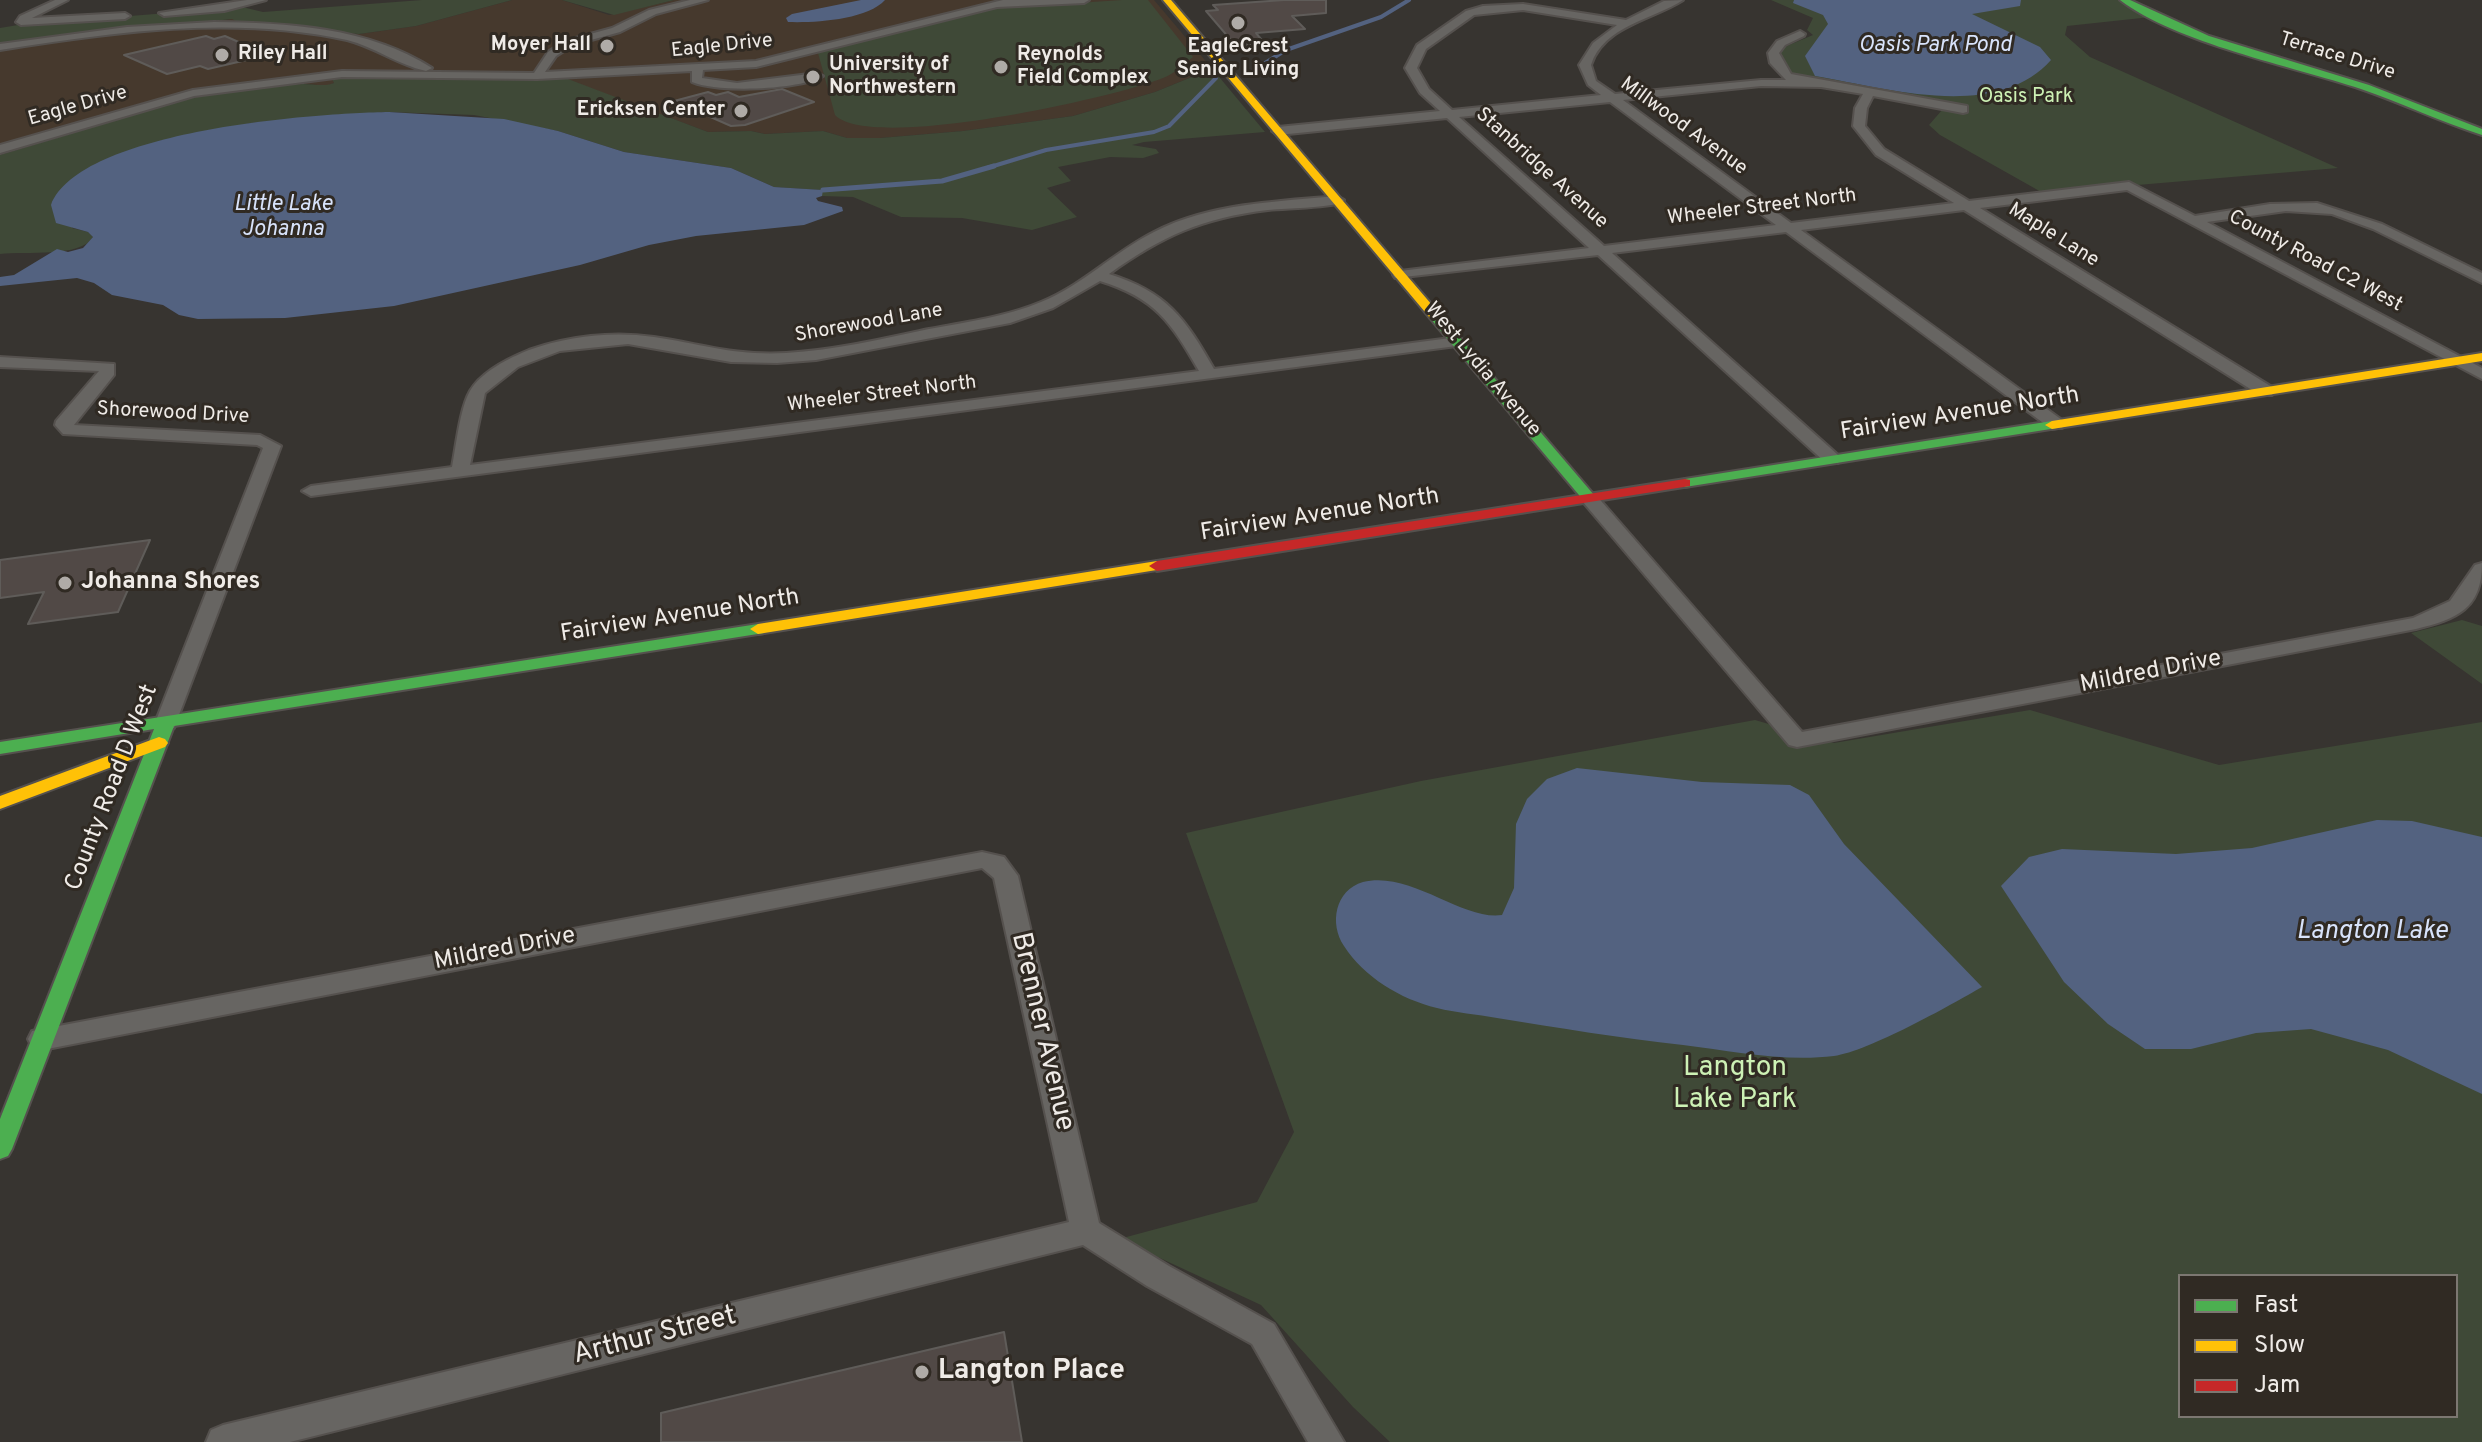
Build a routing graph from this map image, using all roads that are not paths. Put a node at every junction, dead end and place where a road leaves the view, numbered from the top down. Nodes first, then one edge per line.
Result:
1 (63, 0) edge
2 (261, 0) edge
3 (703, 0) edge
4 (1006, 0) edge
5 (1015, 0) edge
6 (1084, 0) edge
7 (1167, 0) edge
8 (1678, 0) edge
9 (2124, 0) edge
10 (2138, 0) edge
11 (990, 6) junction
12 (151, 14) dead end
13 (136, 16) dead end
14 (1627, 23) junction
15 (2179, 24) junction
16 (1800, 34) dead end
17 (0, 47) edge
18 (419, 67) junction
19 (698, 69) junction
20 (1781, 71) junction
21 (403, 73) junction
22 (450, 73) junction
23 (537, 76) junction
24 (817, 76) dead end
25 (1761, 83) junction
26 (1818, 84) junction
27 (1870, 92) junction
28 (1611, 98) junction
29 (1963, 109) dead end
30 (1449, 114) junction
31 (1278, 131) junction
32 (2482, 132) edge
33 (0, 149) edge
34 (2129, 186) joint
35 (1337, 200) junction
36 (1966, 206) junction
37 (2193, 220) junction
38 (1785, 227) junction
39 (1600, 250) junction
40 (1400, 275) junction
41 (1099, 276) junction
42 (2482, 279) edge
43 (1458, 342) junction
44 (2482, 357) edge
45 (2458, 361) junction
46 (0, 362) edge
47 (2482, 374) edge
48 (1210, 375) junction
49 (2266, 391) junction
50 (2056, 424) junction
51 (272, 446) joint
52 (1832, 459) junction
53 (460, 471) junction
54 (311, 491) dead end
55 (1589, 498) junction
56 (2482, 569) edge
57 (166, 723) junction
58 (1797, 740) joint
59 (47, 741) junction
60 (159, 743) junction
61 (0, 748) edge
62 (47, 786) junction
63 (0, 803) edge
64 (968, 860) joint
65 (42, 1039) junction
66 (0, 1149) edge
67 (1086, 1231) junction
68 (223, 1442) edge
69 (1327, 1442) edge

1 - 13 street
2 - 12 street
3 - 23 street
4 - 5 street, Eagle Drive
4 - 11 street, Eagle Drive
6 - 11 street, Eagle Drive
7 - 31 street, West Lydia Avenue
8 - 14 street, Millwood Avenue
9 - 15 street, Terrace Drive
10 - 15 street, Terrace Drive
11 - 19 street, Eagle Drive
14 - 28 street, Millwood Avenue
14 - 30 street, Stanbridge Avenue
15 - 32 street, Terrace Drive
16 - 20 street
17 - 18 street, Eagle Drive
18 - 21 street, Eagle Drive
18 - 22 street, Eagle Drive
19 - 23 street, Eagle Drive
19 - 24 street
20 - 25 street
20 - 26 street
21 - 22 street, Eagle Drive
21 - 33 street, Eagle Drive
22 - 23 street, Eagle Drive
25 - 26 street
25 - 28 street
26 - 27 street
27 - 29 street
27 - 36 street, Maple Lane
28 - 30 street
28 - 38 street, Millwood Avenue
30 - 31 street
30 - 39 street, Stanbridge Avenue
31 - 35 street, West Lydia Avenue
34 - 36 street, Wheeler Street North
34 - 37 street, County Road C2 West
35 - 40 street, West Lydia Avenue
35 - 41 street, Shorewood Lane
36 - 38 street, Wheeler Street North
36 - 49 street, Maple Lane
37 - 42 street
37 - 45 street, County Road C2 West
38 - 39 street, Wheeler Street North
38 - 50 street, Millwood Avenue
39 - 40 street, Wheeler Street North
39 - 52 street, Stanbridge Avenue
40 - 43 street, West Lydia Avenue
41 - 48 street
41 - 53 street, Shorewood Lane
43 - 48 street, Wheeler Street North
43 - 55 street, West Lydia Avenue
44 - 45 street, Fairview Avenue North
45 - 47 street, County Road C2 West
45 - 49 street, Fairview Avenue North
46 - 51 street, Shorewood Drive
48 - 53 street, Wheeler Street North
49 - 50 street, Fairview Avenue North
50 - 52 street, Fairview Avenue North
51 - 57 street, County Road D West
52 - 55 street, Fairview Avenue North
53 - 54 street, Wheeler Street North
55 - 57 street, Fairview Avenue North
55 - 58 street, West Lydia Avenue
56 - 58 street, Mildred Drive
57 - 59 street, Fairview Avenue North
57 - 60 street, County Road D West
59 - 61 street, Fairview Avenue North
59 - 62 street
60 - 62 street
60 - 65 street, County Road D West
62 - 63 street
64 - 65 street, Mildred Drive
64 - 67 street, Brenner Avenue
65 - 66 street, County Road D West
67 - 68 street, Arthur Street
67 - 69 street

